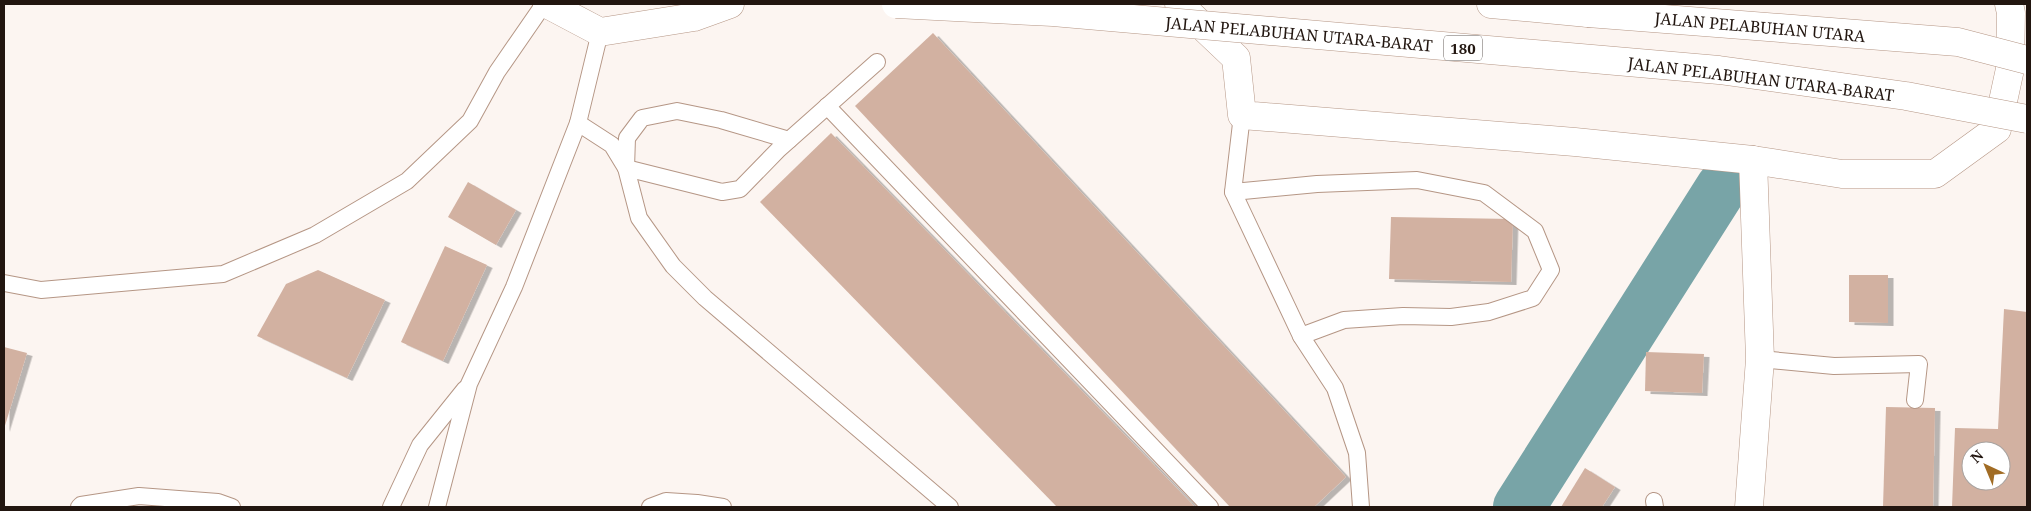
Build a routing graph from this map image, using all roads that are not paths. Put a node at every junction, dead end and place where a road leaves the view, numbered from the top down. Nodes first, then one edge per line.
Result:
1 (545, 4) edge
2 (730, 4) edge
3 (896, 4) edge
4 (1178, 4) edge
5 (1491, 4) edge
6 (2009, 4) edge
7 (600, 32) junction
8 (2027, 60) edge
9 (877, 62) dead end
10 (827, 106) junction
11 (1242, 115) junction
12 (2027, 119) edge
13 (578, 123) junction
14 (789, 140) junction
15 (1753, 160) junction
16 (626, 168) junction
17 (1233, 192) junction
18 (4, 283) edge
19 (1301, 336) junction
20 (1760, 359) junction
21 (469, 384) junction
22 (1915, 400) dead end
23 (79, 507) edge
24 (232, 507) edge
25 (391, 507) edge
26 (437, 507) edge
27 (650, 507) edge
28 (723, 507) edge
29 (950, 507) edge
30 (1210, 507) edge
31 (1361, 507) edge
32 (1749, 507) edge

1 - 7 main road
1 - 18 lane
2 - 7 main road
3 - 12 main road, JALAN PELABUHAN UTARA-BARAT / 180, bridge
4 - 11 main road
5 - 8 main road, JALAN PELABUHAN UTARA, bridge
6 - 15 main road
7 - 13 lane
9 - 10 lane
10 - 14 lane
10 - 30 lane
11 - 15 main road
11 - 17 lane
13 - 16 lane
13 - 21 lane
14 - 16 lane
14 - 16 lane
15 - 20 main road
16 - 29 lane
17 - 19 lane
17 - 19 lane
19 - 31 lane
20 - 22 lane
20 - 32 main road
21 - 25 lane
21 - 26 lane
23 - 24 lane
27 - 28 lane

